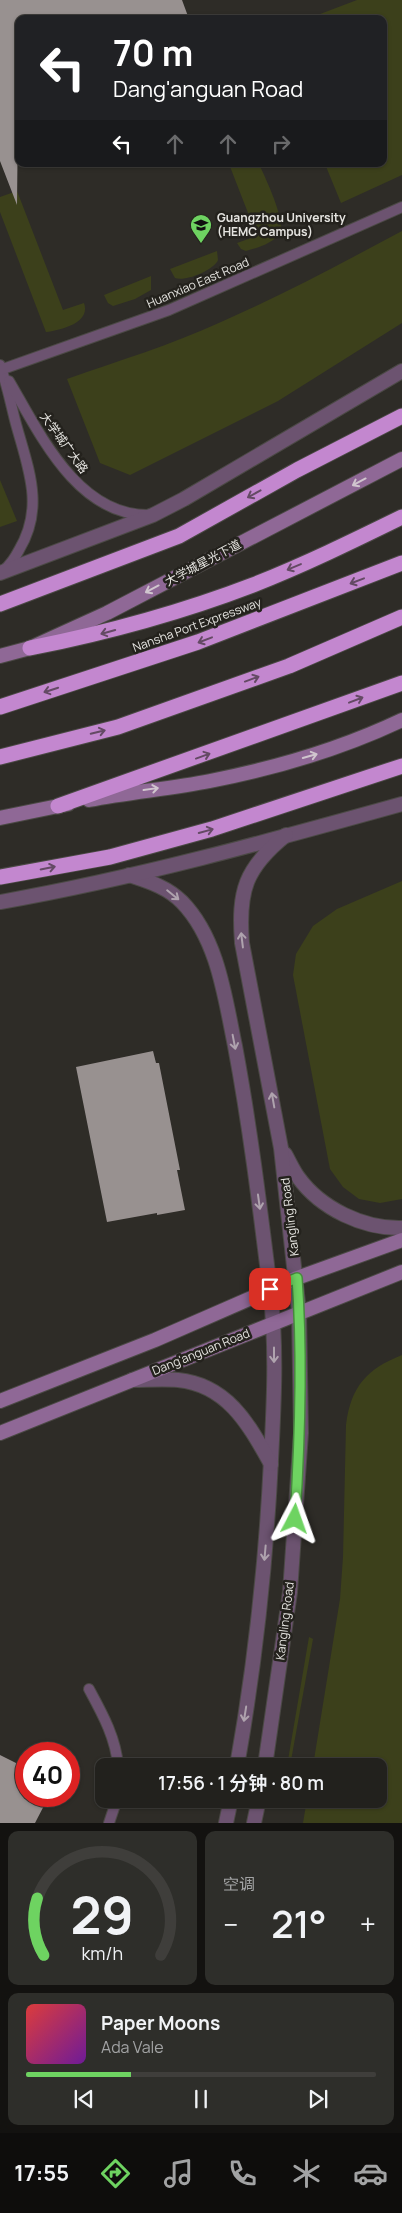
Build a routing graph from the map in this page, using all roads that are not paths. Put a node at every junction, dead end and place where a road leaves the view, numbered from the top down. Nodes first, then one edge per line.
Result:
1 (402, 206) edge
2 (1, 368) edge
3 (402, 371) edge
4 (402, 416) edge
5 (402, 459) edge
6 (153, 515) junction
7 (402, 518) edge
8 (402, 563) edge
9 (0, 573) edge
10 (0, 604) edge
11 (402, 617) edge
12 (30, 648) junction
13 (0, 656) edge
14 (402, 683) edge
15 (0, 707) edge
16 (402, 720) edge
17 (0, 757) edge
18 (402, 766) edge
19 (402, 804) edge
20 (58, 806) junction
21 (0, 818) edge
22 (286, 835) junction
23 (129, 875) junction
24 (0, 877) edge
25 (0, 902) edge
26 (281, 1148) junction
27 (402, 1228) edge
28 (402, 1240) edge
29 (402, 1272) edge
30 (297, 1278) junction
31 (270, 1289) junction
32 (299, 1312) junction
33 (274, 1322) junction
34 (131, 1380) junction
35 (0, 1401) edge
36 (0, 1433) edge
37 (271, 1464) junction
38 (89, 1689) dead end
39 (116, 1758) edge
40 (238, 1758) edge
41 (266, 1758) edge
42 (114, 1808) edge
43 (229, 1808) edge
44 (257, 1808) edge
45 (109, 1823) edge
46 (226, 1823) edge
47 (254, 1823) edge

1 - 2 lane, Huanxiao East Road
2 - 6 lane, 大学城广大路
2 - 9 lane
3 - 6 street
4 -> 10 highway
5 -> 12 main road, 大学城星光下道
6 - 9 street
7 -> 12 highway
8 -> 15 highway, Nansha Port Expressway
17 -> 11 highway
12 - 13 main road, 大学城星光下道
20 -> 14 highway
20 -> 16 main road
24 -> 18 highway
19 - 22 street
20 - 21 main road
22 - 23 street
26 -> 22 street, Kangling Road
23 - 25 street
23 -> 31 street, Kangling Road
26 - 27 street
26 - 30 street, Kangling Road
28 - 30 main road
29 - 32 main road, Dang'anguan Road
30 - 31 main road
30 - 32 street, Kangling Road
31 - 33 street, Kangling Road
31 - 35 main road
32 - 33 main road, Dang'anguan Road
32 - 41 street, Kangling Road
33 - 34 main road, Dang'anguan Road
33 -> 37 street, Kangling Road
34 - 36 main road, Dang'anguan Road
34 - 37 street
37 -> 40 street, Kangling Road
38 - 39 lane
42 - 45 lane
43 - 46 street
44 - 47 street

